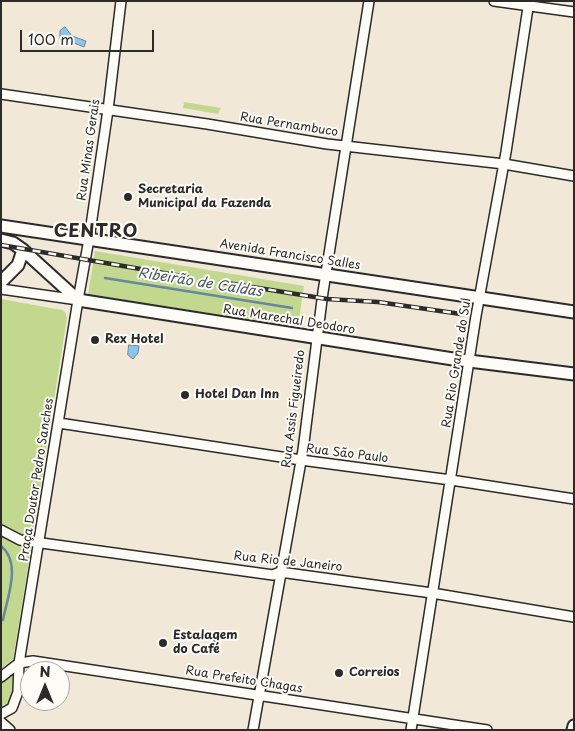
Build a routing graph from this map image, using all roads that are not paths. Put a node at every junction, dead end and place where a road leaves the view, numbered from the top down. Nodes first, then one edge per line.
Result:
1 (121, 1) edge
2 (369, 1) edge
3 (494, 1) edge
4 (528, 4) edge
5 (574, 12) edge
6 (1, 94) edge
7 (108, 110) junction
8 (345, 146) junction
9 (504, 164) junction
10 (574, 176) edge
11 (1, 226) edge
12 (89, 239) junction
13 (1, 240) edge
14 (24, 250) junction
15 (326, 274) junction
16 (1, 282) edge
17 (1, 289) edge
18 (479, 298) junction
19 (78, 300) junction
20 (574, 312) edge
21 (316, 338) junction
22 (469, 361) junction
23 (574, 374) edge
24 (59, 423) junction
25 (301, 460) junction
26 (451, 480) junction
27 (574, 499) edge
28 (1, 530) edge
29 (40, 542) junction
30 (280, 572) junction
31 (432, 593) junction
32 (574, 617) edge
33 (19, 663) junction
34 (1, 676) edge
35 (258, 696) junction
36 (1, 714) edge
37 (412, 719) junction
38 (1, 722) edge
39 (10, 730) edge
40 (253, 730) edge
41 (411, 730) edge
42 (487, 730) edge

1 - 7 street, Rua Minas Gerais
2 - 8 street, Rua Assis Figueiredo
3 - 4 street
4 - 5 street
4 - 9 street, Rua Rio Grande do Sul
6 - 7 street, Rua Pernambuco
7 - 8 street, Rua Pernambuco
7 - 12 street, Rua Minas Gerais
8 - 9 street, Rua Pernambuco
8 - 15 street, Rua Assis Figueiredo
9 - 10 street, Rua Pernambuco
9 - 18 street, Rua Rio Grande do Sul
11 - 12 main road, Avenida Francisco Salles
12 - 15 main road, Avenida Francisco Salles
12 - 19 street, Rua Minas Gerais
13 - 14 main road
14 - 16 main road
14 - 19 main road
15 - 18 main road, Avenida Francisco Salles
15 - 21 street, Rua Assis Figueiredo
17 - 19 street, Rua Marechal Deodoro
18 - 20 main road, Avenida Francisco Salles
18 - 22 street, Rua Rio Grande do Sul
19 - 21 main road, Rua Marechal Deodoro
19 - 24 street, Praça Doutor Pedro Sanches
21 - 22 main road, Rua Marechal Deodoro
21 - 25 street, Rua Assis Figueiredo
22 - 23 main road, Rua Marechal Deodoro
22 - 26 street, Rua Rio Grande do Sul
24 - 25 street, Rua São Paulo
24 - 29 street, Praça Doutor Pedro Sanches
25 - 26 street, Rua São Paulo
25 - 30 street, Rua Assis Figueiredo
26 - 27 street, Rua São Paulo
26 - 31 street, Rua Rio Grande do Sul
28 - 29 street, Rua Rio de Janeiro
29 - 30 street, Rua Rio de Janeiro
29 - 33 street, Praça Doutor Pedro Sanches
30 - 31 street, Rua Rio de Janeiro
30 - 35 street, Rua Assis Figueiredo
31 - 32 street, Rua Rio de Janeiro
31 - 37 street, Rua Rio Grande do Sul
33 - 34 street
33 - 35 street, Rua Prefeito Chagas
33 - 36 street
35 - 37 street, Rua Prefeito Chagas
35 - 40 street, Rua Assis Figueiredo
37 - 41 street, Rua Rio Grande do Sul
37 - 42 street, Rua Prefeito Chagas
38 - 39 street

